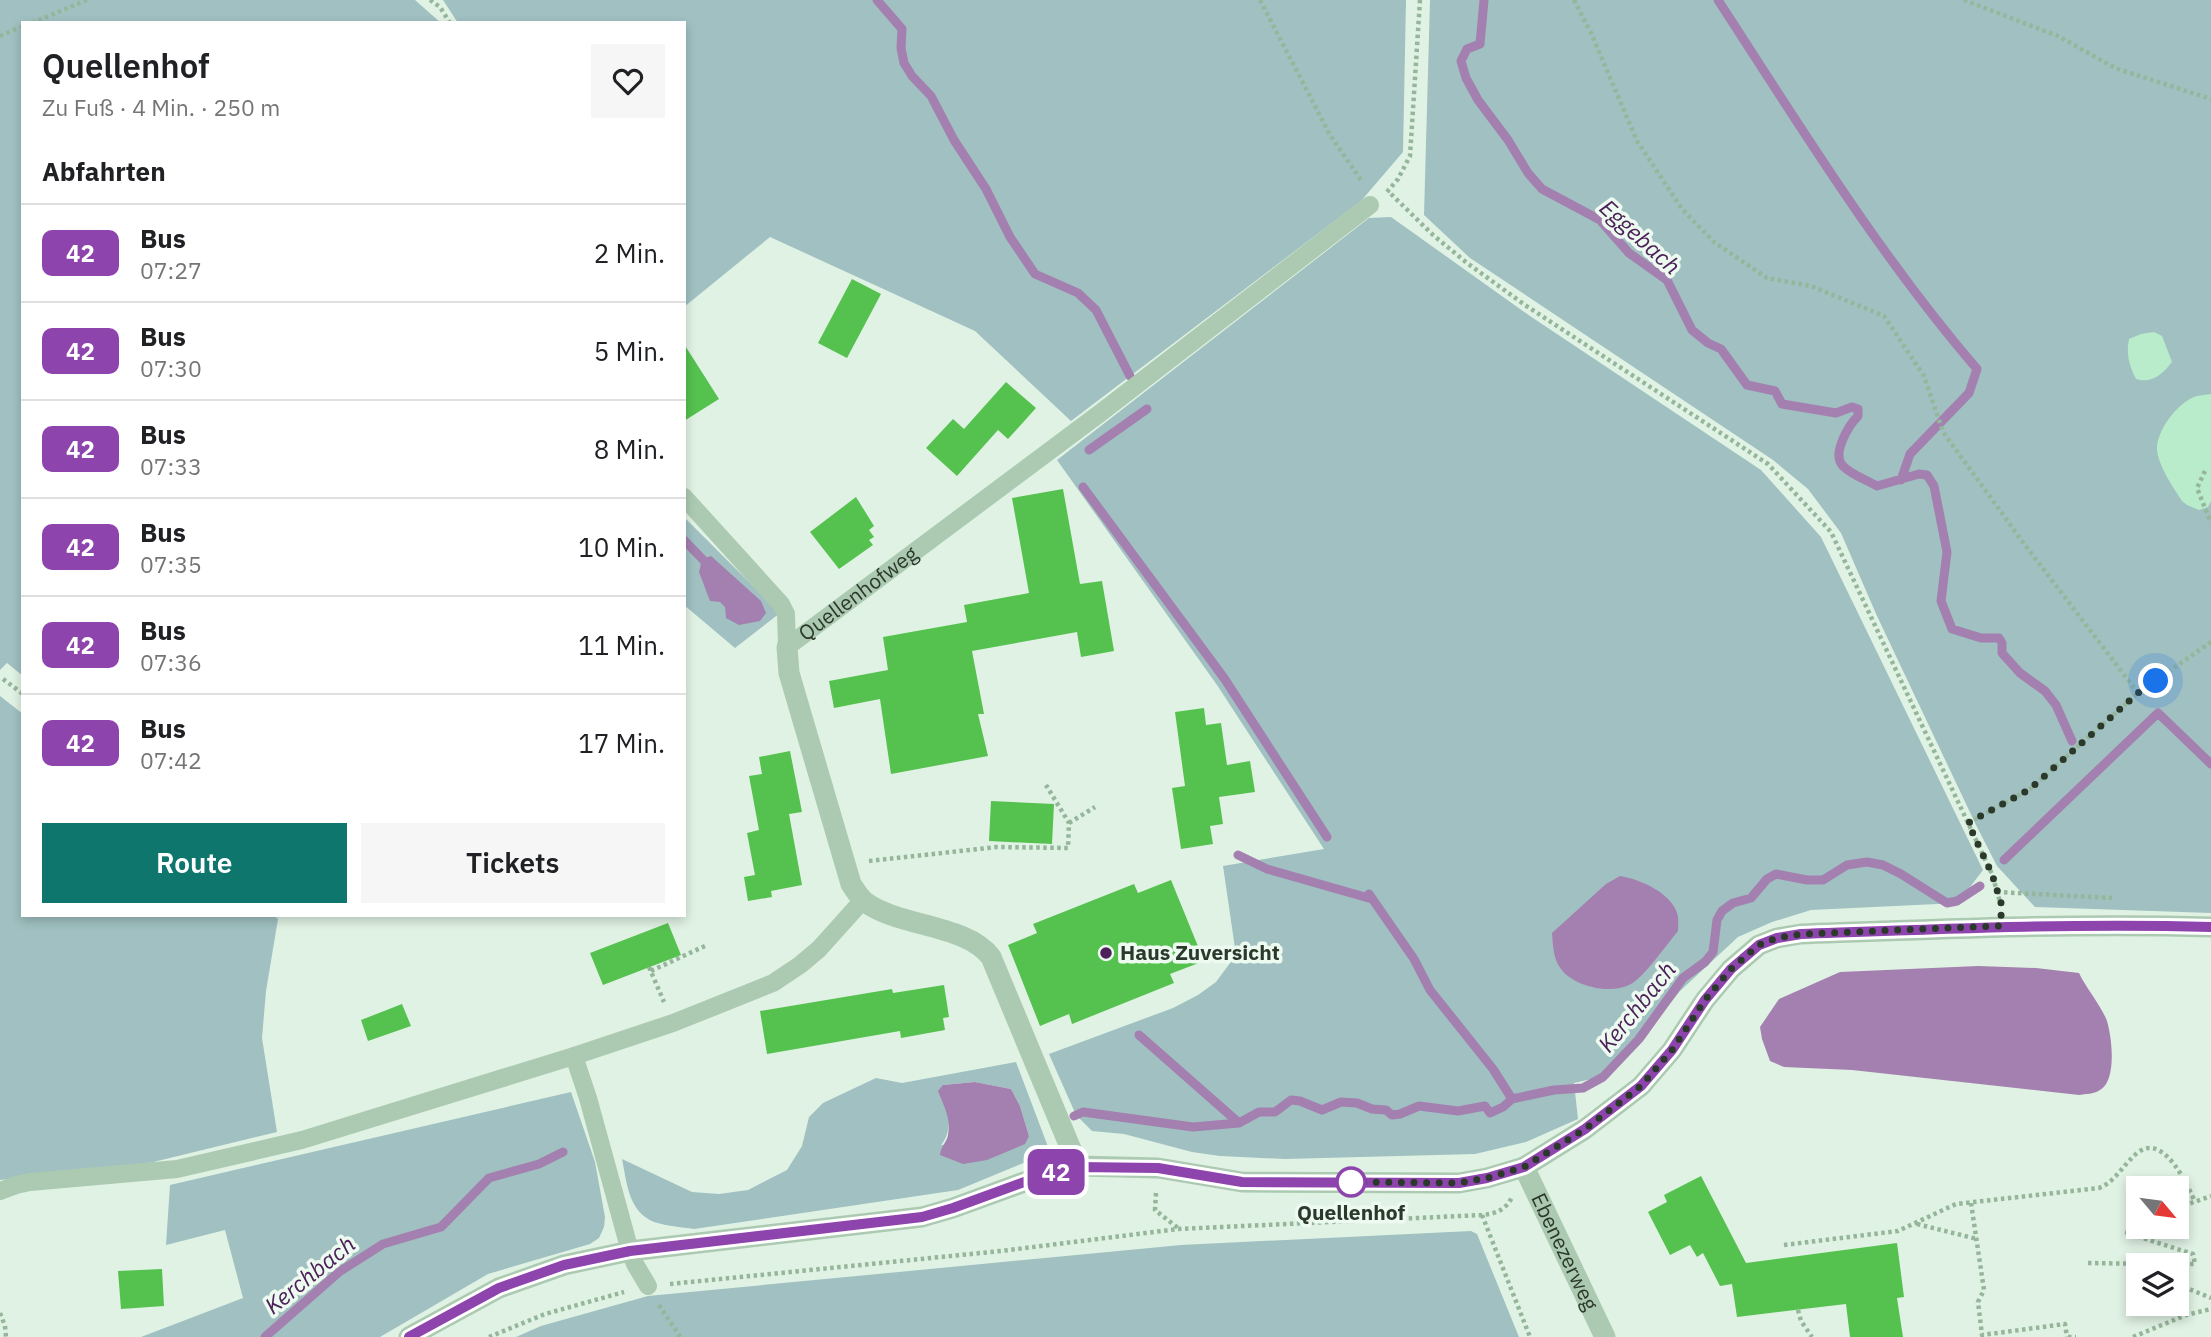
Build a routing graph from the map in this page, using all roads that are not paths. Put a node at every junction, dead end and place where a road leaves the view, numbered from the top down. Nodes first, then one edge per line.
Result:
1 (1373, 203) road end
2 (686, 499) edge
3 (787, 648) junction
4 (863, 900) junction
5 (2211, 927) edge
6 (574, 1056) junction
7 (1078, 1167) junction
8 (1524, 1167) junction
9 (0, 1191) edge
10 (630, 1251) junction
11 (648, 1286) road end
12 (409, 1337) edge
13 (1605, 1337) edge

1 - 3 lane, Quellenhofweg
2 - 3 lane
3 - 4 street, Quellenhofweg
4 - 6 lane
4 - 7 street
5 - 8 street
6 - 9 lane
6 - 10 lane
7 - 8 street
7 - 10 street
8 - 13 street, Ebenezerweg
10 - 11 lane
10 - 12 street

